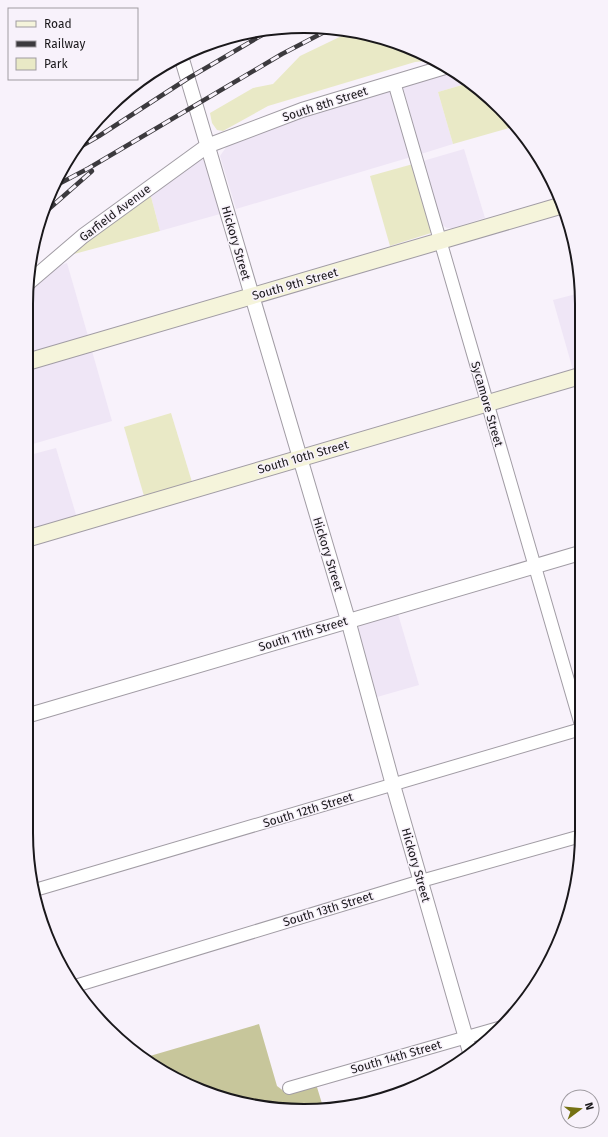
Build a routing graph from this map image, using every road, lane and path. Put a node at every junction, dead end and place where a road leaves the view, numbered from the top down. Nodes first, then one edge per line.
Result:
1 (183, 62) edge
2 (439, 69) edge
3 (394, 82) junction
4 (207, 146) junction
5 (557, 207) edge
6 (441, 241) junction
7 (34, 278) edge
8 (252, 297) junction
9 (33, 360) edge
10 (575, 377) edge
11 (487, 403) junction
12 (299, 458) junction
13 (33, 537) edge
14 (575, 555) edge
15 (535, 567) junction
16 (348, 620) junction
17 (575, 704) edge
18 (33, 714) edge
19 (575, 731) edge
20 (393, 785) junction
21 (575, 838) edge
22 (421, 881) junction
23 (39, 889) edge
24 (79, 985) edge
25 (490, 1030) edge
26 (466, 1037) junction
27 (469, 1048) edge
28 (289, 1088) dead end

1 - 4 street, Hickory Street
2 - 3 street, South 8th Street
3 - 4 street, South 8th Street
3 - 6 street, Sycamore Street
4 - 7 street, Garfield Avenue
4 - 8 street, Hickory Street
5 - 6 main road, South 9th Street
6 - 8 main road, South 9th Street
6 - 11 street, Sycamore Street
8 - 9 main road, South 9th Street
8 - 12 street, Hickory Street
10 - 11 main road, South 10th Street
11 - 12 main road, South 10th Street
11 - 15 street, Sycamore Street
12 - 13 main road, South 10th Street
12 - 16 street, Hickory Street
14 - 15 street, South 11th Street
15 - 16 street, South 11th Street
15 - 17 street, Sycamore Street
16 - 18 street, South 11th Street
16 - 20 street, Hickory Street
19 - 20 street, South 12th Street
20 - 22 street, Hickory Street
20 - 23 street, South 12th Street
21 - 22 street, South 13th Street
22 - 24 street, South 13th Street
22 - 26 street, Hickory Street
25 - 26 street, South 14th Street
26 - 27 street, Hickory Street
26 - 28 street, South 14th Street

